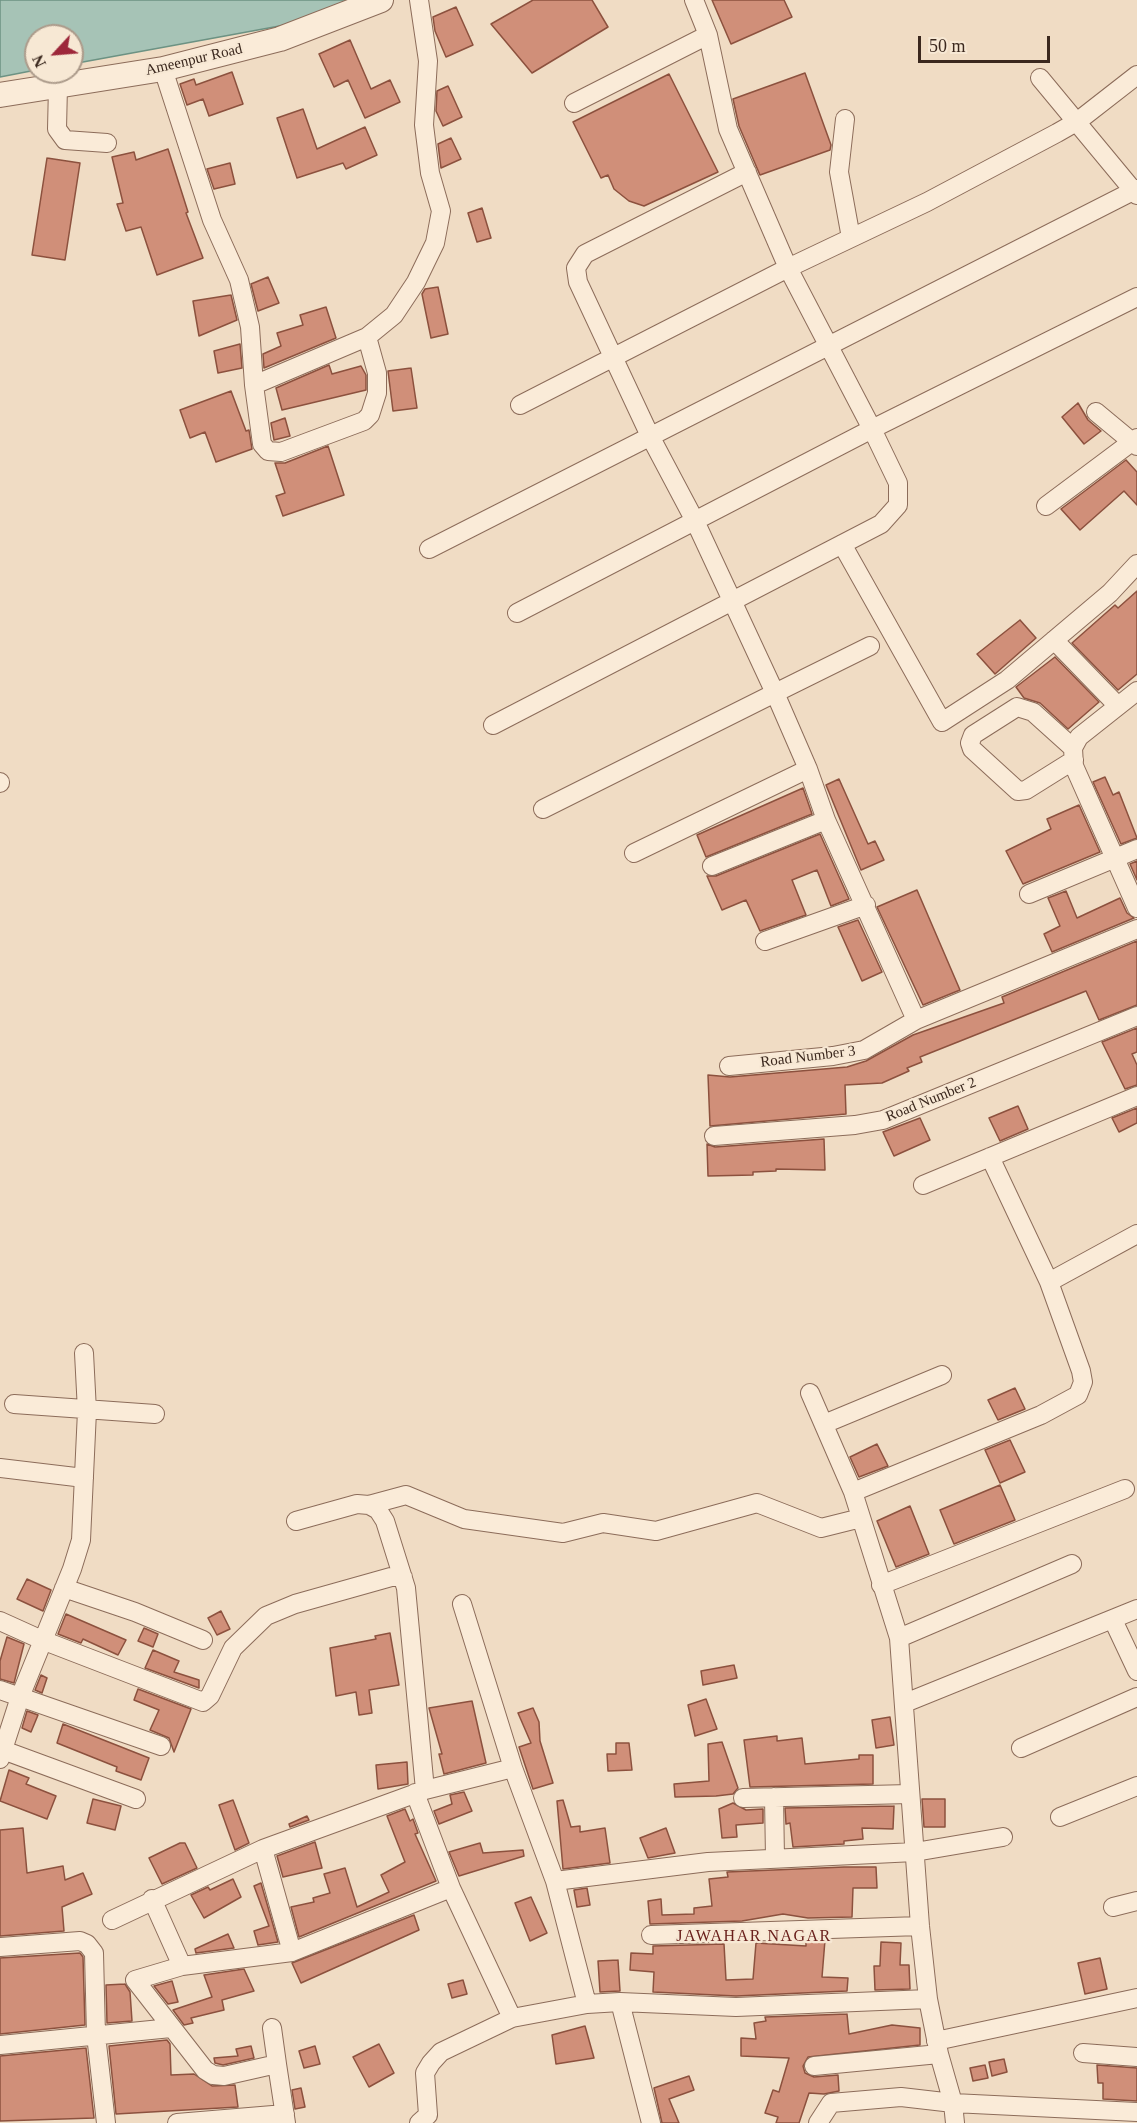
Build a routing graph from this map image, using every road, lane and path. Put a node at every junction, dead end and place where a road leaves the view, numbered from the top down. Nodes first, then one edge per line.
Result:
1 (381, 0) edge
2 (419, 0) edge
3 (694, 0) edge
4 (708, 34) junction
5 (163, 69) junction
6 (1137, 75) edge
7 (1040, 78) dead end
8 (58, 86) junction
9 (0, 95) edge
10 (574, 104) dead end
11 (845, 119) dead end
12 (1078, 121) junction
13 (107, 143) dead end
14 (747, 172) junction
15 (1136, 192) edge
16 (851, 238) junction
17 (788, 268) junction
18 (1137, 297) edge
19 (367, 337) junction
20 (829, 346) junction
21 (613, 359) junction
22 (254, 385) junction
23 (520, 405) dead end
24 (1096, 412) dead end
25 (872, 429) junction
26 (650, 436) junction
27 (1136, 442) edge
28 (1046, 506) dead end
29 (695, 521) junction
30 (842, 544) junction
31 (429, 549) dead end
32 (1137, 564) edge
33 (733, 601) junction
34 (517, 613) dead end
35 (1054, 640) junction
36 (870, 646) dead end
37 (775, 693) junction
38 (1130, 699) edge
39 (492, 725) dead end
40 (1074, 754) junction
41 (808, 769) junction
42 (543, 809) dead end
43 (826, 820) junction
44 (1137, 849) edge
45 (634, 853) dead end
46 (1116, 858) junction
47 (712, 866) dead end
48 (1029, 894) dead end
49 (866, 905) junction
50 (1137, 908) edge
51 (1137, 929) edge
52 (765, 941) dead end
53 (1137, 1016) edge
54 (916, 1020) junction
55 (729, 1066) dead end
56 (1137, 1096) edge
57 (714, 1136) dead end
58 (990, 1156) junction
59 (922, 1185) dead end
60 (1137, 1234) edge
61 (1049, 1282) junction
62 (84, 1353) dead end
63 (942, 1375) dead end
64 (810, 1393) dead end
65 (14, 1404) dead end
66 (86, 1408) junction
67 (155, 1414) dead end
68 (824, 1424) junction
69 (0, 1468) edge
70 (84, 1478) junction
71 (1125, 1490) dead end
72 (853, 1492) junction
73 (369, 1506) junction
74 (861, 1518) junction
75 (296, 1521) dead end
76 (1072, 1564) dead end
77 (403, 1577) junction
78 (881, 1585) junction
79 (64, 1588) junction
80 (462, 1604) dead end
81 (1137, 1609) edge
82 (1113, 1620) junction
83 (0, 1621) edge
84 (899, 1638) junction
85 (42, 1640) junction
86 (203, 1640) dead end
87 (1137, 1671) edge
88 (0, 1690) edge
89 (20, 1697) junction
90 (1137, 1697) edge
91 (905, 1703) junction
92 (161, 1746) dead end
93 (1022, 1748) dead end
94 (1, 1752) edge
95 (513, 1768) junction
96 (1137, 1786) edge
97 (420, 1792) junction
98 (910, 1794) junction
99 (774, 1797) junction
100 (743, 1798) dead end
101 (136, 1799) dead end
102 (1060, 1817) dead end
103 (1004, 1837) dead end
104 (263, 1849) junction
105 (915, 1852) junction
106 (775, 1858) junction
107 (555, 1881) junction
108 (452, 1888) junction
109 (152, 1899) junction
110 (1137, 1901) edge
111 (1113, 1907) dead end
112 (112, 1920) dead end
113 (920, 1926) junction
114 (651, 1935) dead end
115 (0, 1947) edge
116 (292, 1952) junction
117 (182, 1966) junction
118 (1137, 1998) edge
119 (928, 1999) junction
120 (620, 2002) junction
121 (587, 2004) junction
122 (512, 2018) junction
123 (171, 2028) junction
124 (272, 2028) dead end
125 (96, 2035) junction
126 (0, 2045) edge
127 (938, 2048) junction
128 (1083, 2054) dead end
129 (1137, 2057) edge
130 (277, 2064) junction
131 (814, 2067) dead end
132 (953, 2103) junction
133 (1137, 2112) edge
134 (285, 2119) edge
135 (106, 2123) edge
136 (177, 2123) edge
137 (419, 2123) edge
138 (651, 2123) edge
139 (818, 2123) edge
140 (955, 2123) edge

1 - 5 street, Ameenpur Road
2 - 19 street
3 - 4 street
4 - 10 street
4 - 14 street
5 - 8 street, Ameenpur Road
5 - 22 street
6 - 12 street
7 - 12 street
8 - 9 street, Ameenpur Road
8 - 13 street
11 - 16 street
12 - 15 street
12 - 16 street
14 - 17 street
14 - 21 street
15 - 20 street
16 - 17 street
17 - 20 street
17 - 21 street
18 - 25 street
19 - 22 street
19 - 22 street
20 - 25 street
20 - 26 street
21 - 23 street
21 - 26 street
24 - 27 street
25 - 29 street
25 - 30 street
26 - 29 street
26 - 31 street
27 - 28 street
29 - 33 street
29 - 34 street
30 - 33 street
30 - 35 street
32 - 35 street
33 - 37 street
33 - 39 street
35 - 38 street
36 - 37 street
37 - 41 street
37 - 42 street
38 - 40 street
40 - 40 street
40 - 46 street
41 - 43 street
41 - 45 street
43 - 47 street
43 - 49 street
44 - 46 street
46 - 48 street
46 - 50 street
49 - 52 street
49 - 54 street
51 - 54 street, Road Number 3
53 - 57 street, Road Number 2
54 - 55 street, Road Number 3
56 - 58 street
58 - 59 street
58 - 61 street
60 - 61 street
61 - 72 street
62 - 66 street
63 - 68 street
64 - 68 street
65 - 66 street
66 - 67 street
66 - 70 street
68 - 72 street
69 - 70 street
70 - 79 street
71 - 78 street
72 - 74 street
73 - 74 street
73 - 75 street
73 - 77 street
74 - 78 street
76 - 84 street
77 - 85 street
77 - 97 street
78 - 84 street
79 - 85 street
79 - 86 street
80 - 95 street
81 - 82 street
82 - 87 street
82 - 91 street
83 - 85 street
84 - 91 street
85 - 89 street
88 - 89 street
89 - 92 street
89 - 94 street
90 - 93 street
91 - 98 street
94 - 101 street
95 - 97 street
95 - 107 street
96 - 102 street
97 - 104 street
97 - 108 street
98 - 99 street
98 - 105 street
99 - 100 street
99 - 106 street
103 - 105 street
104 - 109 street
104 - 116 street
105 - 106 street
105 - 113 street
106 - 107 street
107 - 121 street
108 - 116 street
108 - 122 street
109 - 112 street
109 - 117 street
110 - 111 street
113 - 114 street
113 - 119 street
115 - 125 street
116 - 117 street
117 - 123 street
118 - 127 street
119 - 120 street
119 - 127 street
120 - 121 street
120 - 138 street
121 - 122 street
122 - 137 street
123 - 125 street
123 - 130 street
124 - 130 street
125 - 126 street
125 - 135 street
127 - 131 street
127 - 132 street
128 - 129 street
130 - 134 street
132 - 133 street
132 - 139 street
132 - 140 street
134 - 136 street

